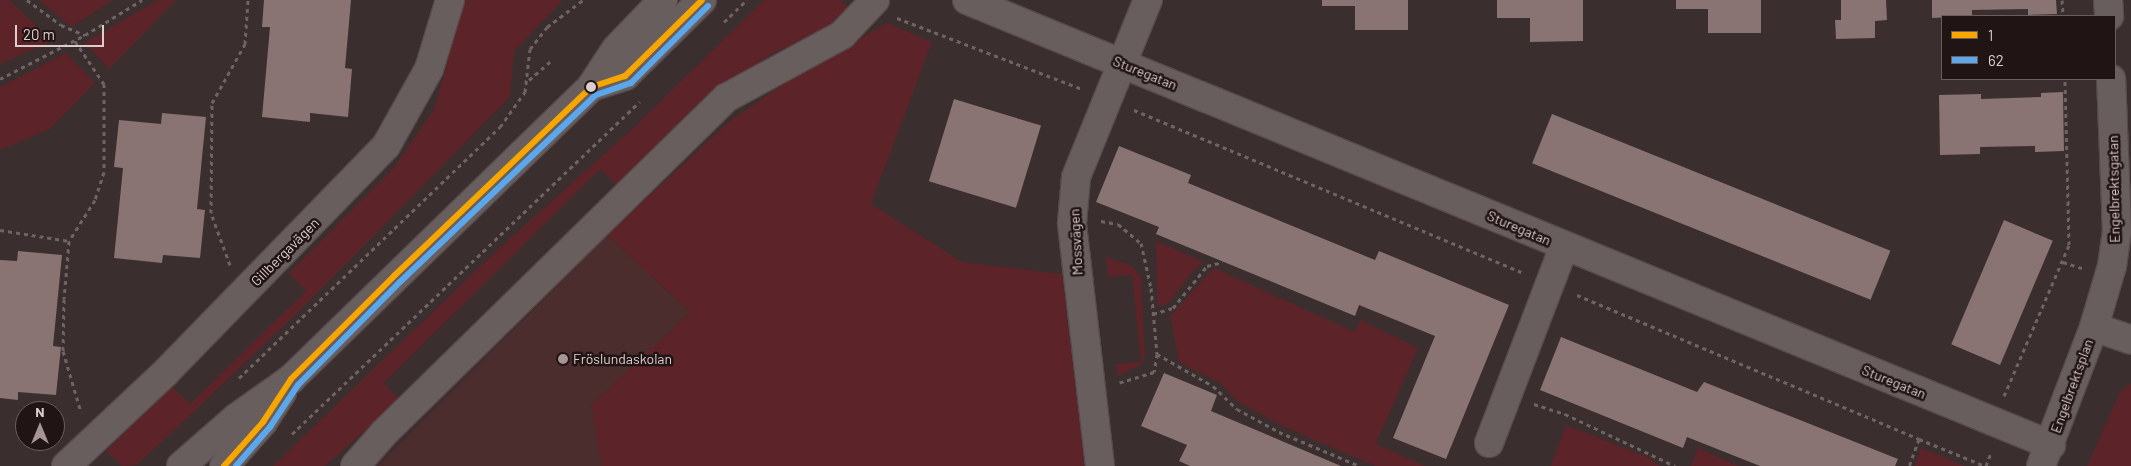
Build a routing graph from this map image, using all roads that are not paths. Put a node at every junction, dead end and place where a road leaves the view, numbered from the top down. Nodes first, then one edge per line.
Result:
1 (450, 0) edge
2 (662, 0) edge
3 (702, 0) edge
4 (967, 0) edge
5 (1148, 0) edge
6 (2108, 0) edge
7 (872, 4) edge
8 (2109, 15) edge
9 (1122, 63) junction
10 (2111, 80) edge
11 (591, 87) junction
12 (1564, 247) junction
13 (2094, 327) junction
14 (2131, 340) edge
15 (291, 379) junction
16 (1489, 443) dead end
17 (2046, 455) edge
18 (66, 466) edge
19 (180, 466) edge
20 (224, 466) edge
21 (355, 466) edge
22 (1100, 466) edge

1 - 18 street, Gillbergavägen
2 - 11 street
3 - 11 street
4 - 9 street, Sturegatan
5 - 9 street, Mossvägen
6 - 8 street
7 - 21 street
9 - 12 street, Sturegatan
9 - 22 street, Mossvägen
10 - 13 street, Engelbrektsgatan
11 - 15 street
12 - 16 street
12 - 17 street, Sturegatan
13 - 14 street
13 - 17 street, Engelbrektsplan
15 - 19 street
15 - 20 street

